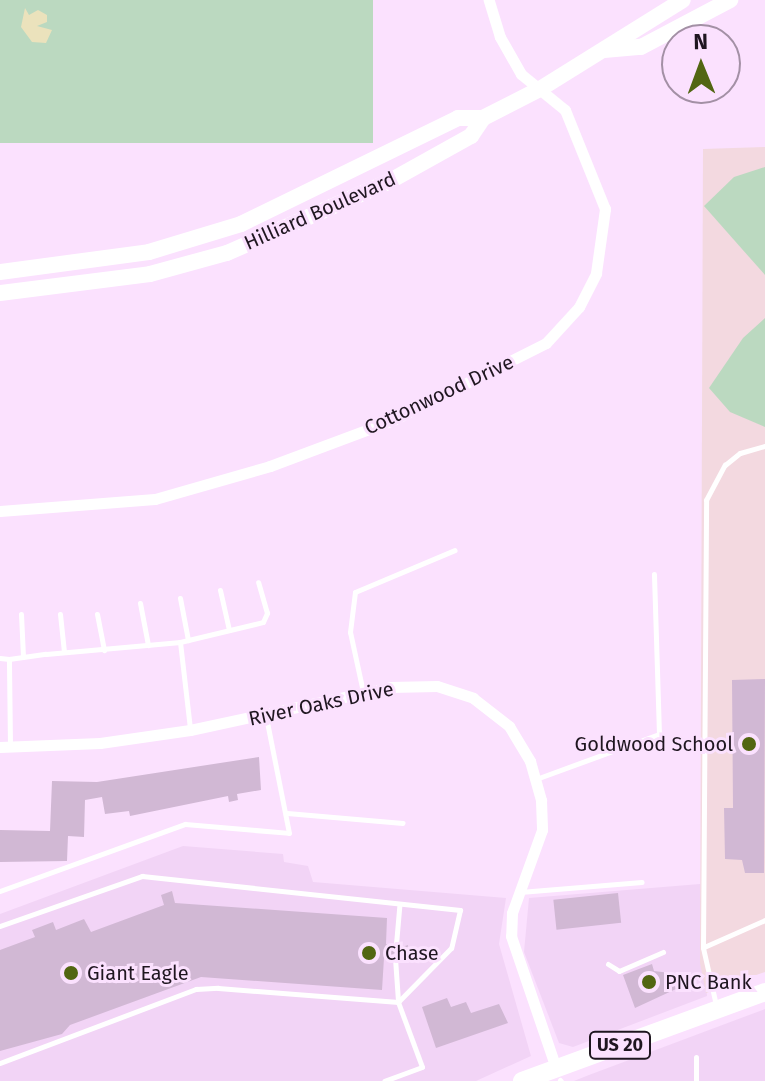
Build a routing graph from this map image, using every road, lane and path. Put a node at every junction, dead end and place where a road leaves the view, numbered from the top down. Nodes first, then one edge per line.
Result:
1 (489, 0) edge
2 (683, 0) edge
3 (730, 0) edge
4 (604, 50) junction
5 (540, 89) junction
6 (483, 118) junction
7 (0, 272) edge
8 (0, 293) edge
9 (765, 446) edge
10 (0, 511) edge
11 (455, 550) dead end
12 (654, 574) dead end
13 (258, 582) dead end
14 (220, 590) dead end
15 (180, 598) dead end
16 (140, 603) dead end
17 (21, 614) dead end
18 (60, 614) dead end
19 (97, 614) dead end
20 (229, 630) junction
21 (188, 640) junction
22 (180, 642) junction
23 (148, 645) junction
24 (104, 650) junction
25 (64, 652) junction
26 (23, 657) junction
27 (0, 658) edge
28 (9, 659) junction
29 (363, 693) junction
30 (266, 717) junction
31 (190, 730) junction
32 (5, 747) edge
33 (535, 780) junction
34 (287, 813) junction
35 (403, 823) dead end
36 (642, 882) dead end
37 (0, 891) edge
38 (519, 892) junction
39 (399, 906) junction
40 (765, 920) edge
41 (0, 926) edge
42 (396, 944) dead end
43 (703, 948) junction
44 (663, 952) dead end
45 (395, 958) dead end
46 (608, 964) dead end
47 (765, 992) edge
48 (398, 1002) junction
49 (718, 1009) junction
50 (696, 1057) dead end
51 (0, 1063) edge
52 (559, 1078) edge
53 (384, 1081) edge
54 (522, 1081) edge
55 (696, 1081) edge

1 - 5 street, Cottonwood Drive
2 - 4 main road, Hilliard Boulevard
3 - 4 main road, Hilliard Boulevard
4 - 5 main road, Hilliard Boulevard
5 - 6 main road, Hilliard Boulevard
5 - 10 street, Cottonwood Drive
6 - 7 main road, Hilliard Boulevard
6 - 8 main road, Hilliard Boulevard
9 - 43 lane
11 - 29 lane
12 - 33 lane
13 - 20 lane
14 - 20 lane
15 - 21 lane
16 - 23 lane
17 - 26 lane
18 - 25 lane
19 - 24 lane
20 - 21 lane
21 - 22 lane
22 - 23 lane
22 - 31 lane
23 - 24 lane
24 - 25 lane
25 - 26 lane
26 - 28 lane
27 - 28 lane
28 - 32 lane
29 - 30 street, River Oaks Drive
29 - 33 street, River Oaks Drive
30 - 31 street, River Oaks Drive
30 - 34 lane
31 - 32 street, River Oaks Drive
33 - 38 street, River Oaks Drive
34 - 35 lane
34 - 37 lane
36 - 38 lane
38 - 52 street, River Oaks Drive
39 - 41 lane
39 - 42 lane
39 - 48 lane
40 - 43 lane
43 - 49 lane
44 - 46 lane
45 - 48 lane
47 - 49 main road, US 20
48 - 51 lane
48 - 53 lane
49 - 52 main road, US 20
50 - 55 lane
52 - 54 main road, US 20

